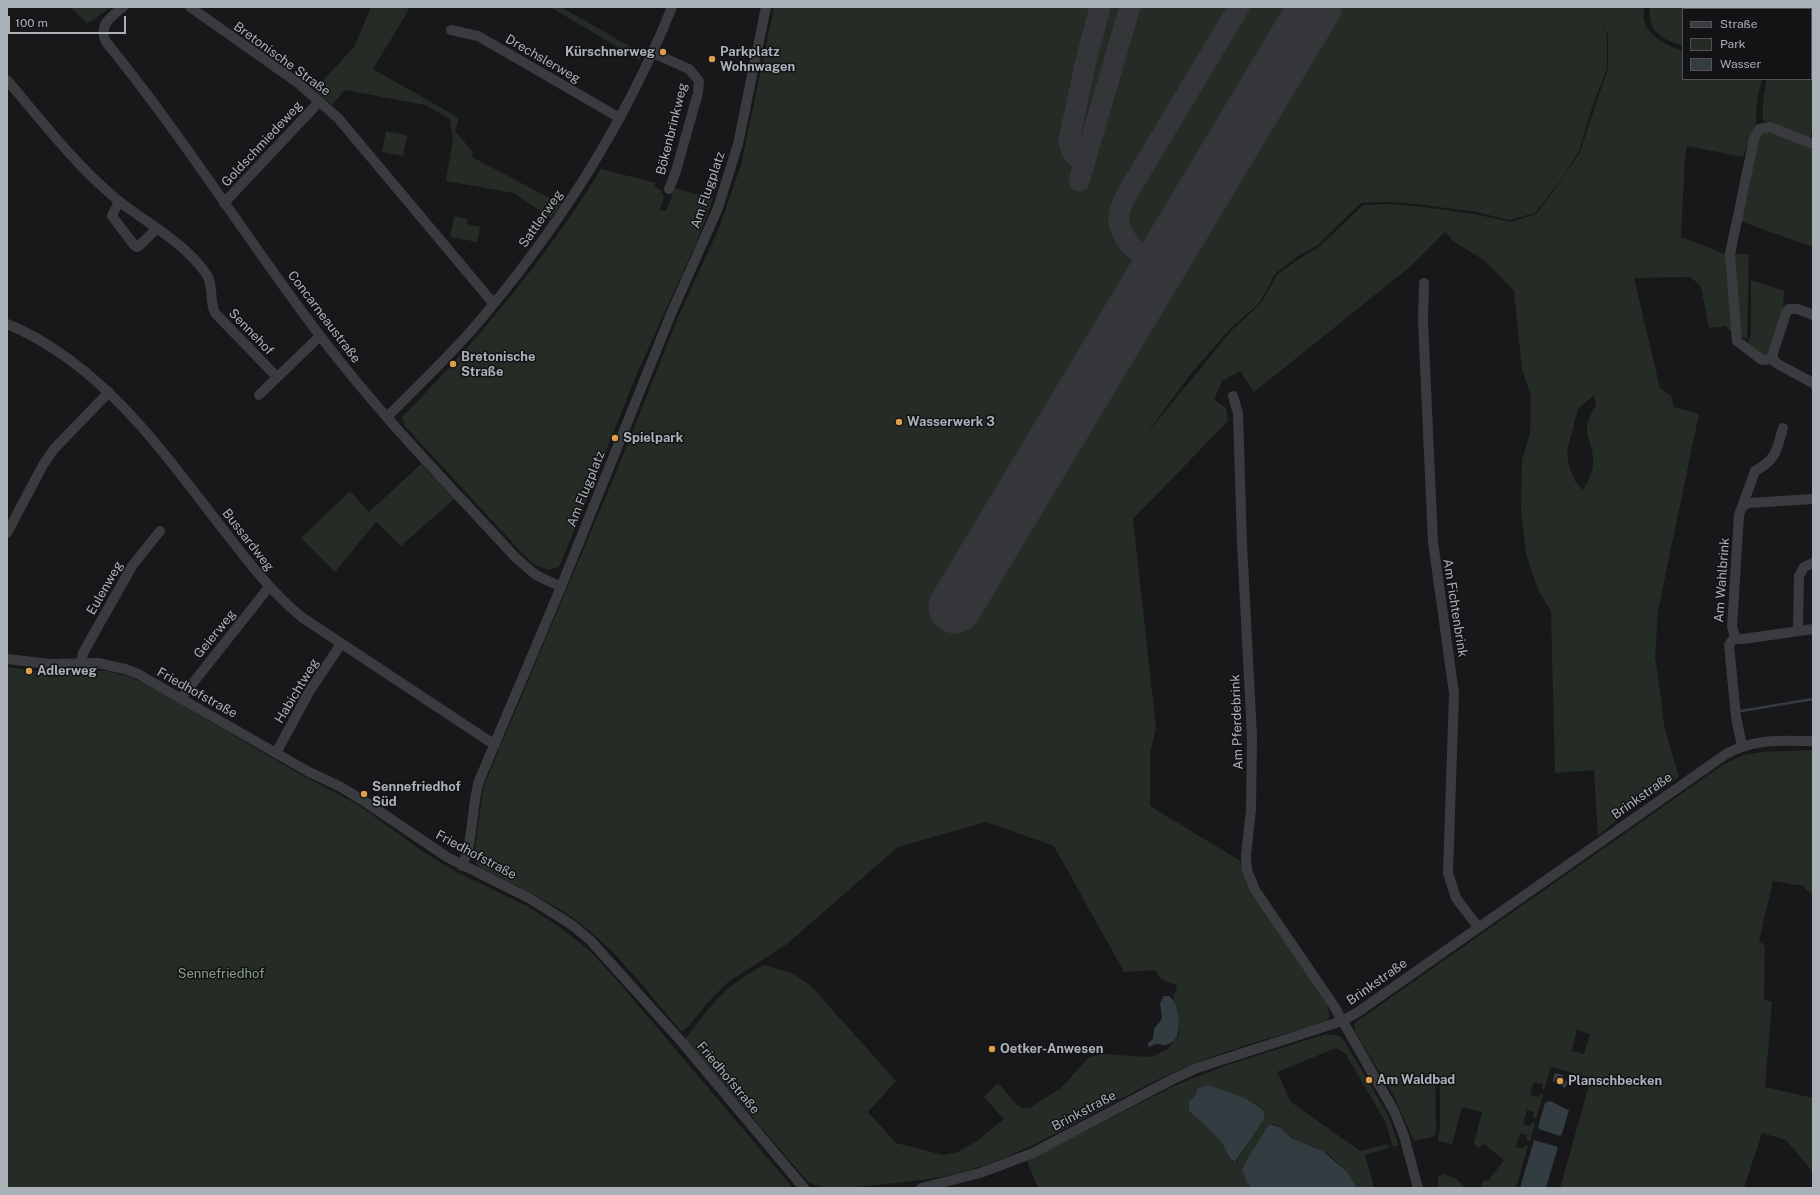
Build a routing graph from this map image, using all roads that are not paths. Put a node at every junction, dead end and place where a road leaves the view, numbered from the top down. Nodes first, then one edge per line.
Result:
1 (123, 7) edge
2 (190, 7) edge
3 (672, 7) edge
4 (766, 7) edge
5 (451, 30) dead end
6 (652, 53) junction
7 (7, 80) edge
8 (319, 102) junction
9 (620, 118) junction
10 (1813, 144) edge
11 (670, 189) dead end
12 (119, 201) junction
13 (224, 203) junction
14 (157, 228) junction
15 (1424, 283) dead end
16 (493, 303) junction
17 (1813, 315) edge
18 (7, 324) edge
19 (320, 336) junction
20 (1773, 359) junction
21 (277, 377) junction
22 (1813, 383) edge
23 (109, 392) junction
24 (259, 395) dead end
25 (1233, 396) dead end
26 (388, 416) junction
27 (1783, 428) dead end
28 (1813, 499) edge
29 (1744, 505) junction
30 (160, 531) dead end
31 (7, 533) edge
32 (1813, 563) edge
33 (269, 587) junction
34 (561, 587) junction
35 (1813, 629) edge
36 (1798, 631) junction
37 (1735, 636) junction
38 (341, 644) junction
39 (7, 660) edge
40 (81, 663) junction
41 (181, 698) junction
42 (1813, 740) edge
43 (495, 745) junction
44 (1742, 746) junction
45 (276, 753) junction
46 (462, 866) junction
47 (1478, 927) junction
48 (1342, 1021) junction
49 (804, 1188) edge
50 (921, 1188) edge
51 (1418, 1188) edge

1 - 13 street, Concarneaustraße
2 - 8 street, Bretonische Straße
3 - 6 street, Sattlerweg
4 - 34 street, Am Flugplatz
5 - 9 street, Drechslerweg
6 - 9 street, Sattlerweg
6 - 11 street, Bökenbrinkweg
7 - 12 street, Sennehof
8 - 13 street, Goldschmiedeweg
8 - 16 street, Bretonische Straße
9 - 16 street, Sattlerweg
10 - 20 street
12 - 14 street, Sennehof
12 - 14 street
13 - 19 street, Concarneaustraße
14 - 21 street, Sennehof
15 - 47 street, Am Fichtenbrink
16 - 26 street, Sattlerweg
17 - 20 street
18 - 23 street, Bussardweg
19 - 21 street
19 - 26 street, Concarneaustraße
20 - 22 street
21 - 24 street
23 - 31 street
23 - 33 street, Bussardweg
25 - 48 street, Am Pferdebrink
26 - 34 street, Concarneaustraße
27 - 29 street, Am Wahlbrink
28 - 29 street
29 - 37 street, Am Wahlbrink
30 - 40 street, Eulenweg
32 - 36 street
33 - 38 street, Bussardweg
33 - 41 street, Geierweg
34 - 43 street, Am Flugplatz
35 - 36 street
36 - 37 street
37 - 44 street, Am Wahlbrink
38 - 43 street, Bussardweg
38 - 45 street, Habichtweg
39 - 40 street, Friedhofstraße
40 - 41 street, Friedhofstraße
41 - 45 street, Friedhofstraße
42 - 44 street, Brinkstraße
43 - 46 street, Am Flugplatz
44 - 47 street, Brinkstraße
45 - 46 street, Friedhofstraße
46 - 49 street, Friedhofstraße
47 - 48 street, Brinkstraße
48 - 50 street, Brinkstraße
48 - 51 street

